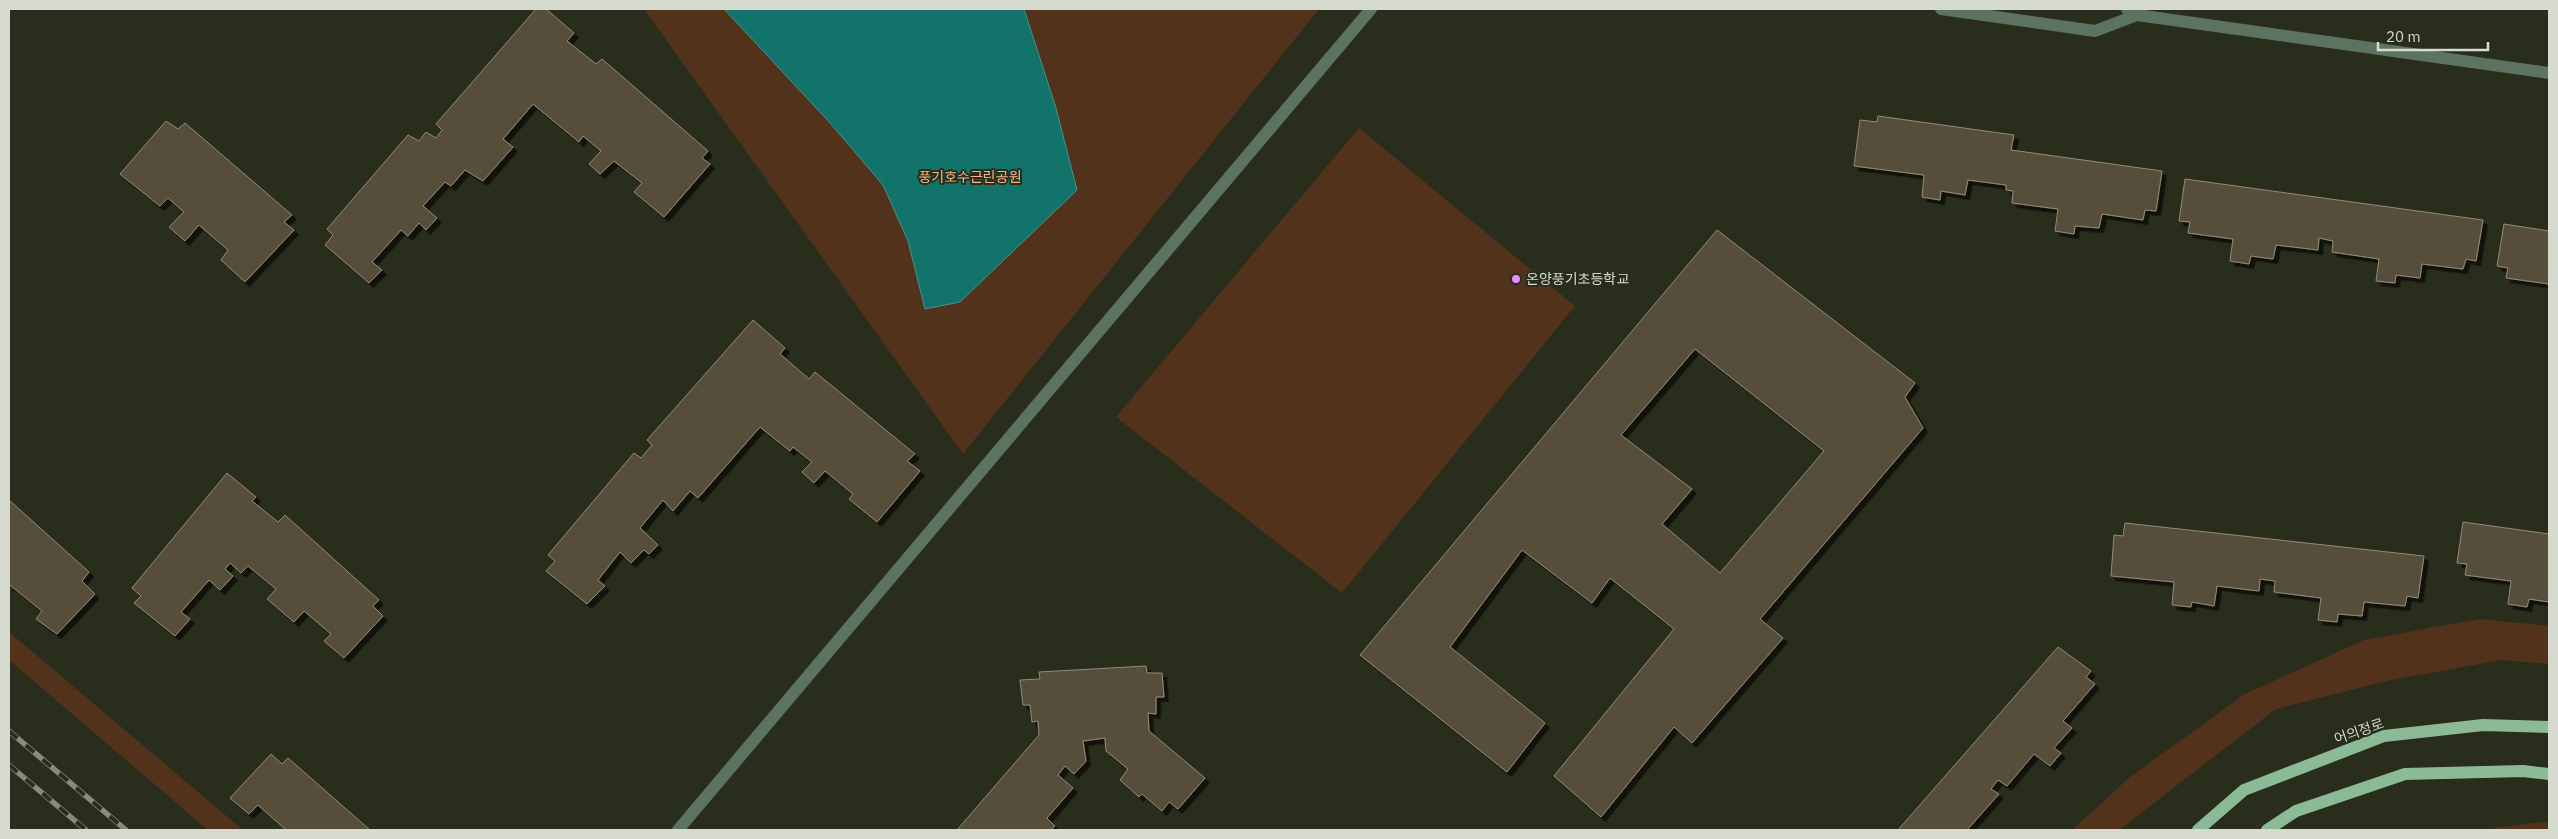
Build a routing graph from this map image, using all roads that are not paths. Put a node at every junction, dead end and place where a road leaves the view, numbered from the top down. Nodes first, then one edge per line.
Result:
1 (1371, 9) edge
2 (1941, 9) edge
3 (2132, 12) edge
4 (2549, 73) edge
5 (2549, 727) edge
6 (2549, 774) edge
7 (678, 830) edge
8 (2198, 830) edge
9 (2267, 830) edge

1 - 7 street
2 - 3 street
3 - 4 street
5 - 8 main road, 어의정로
6 - 9 main road

